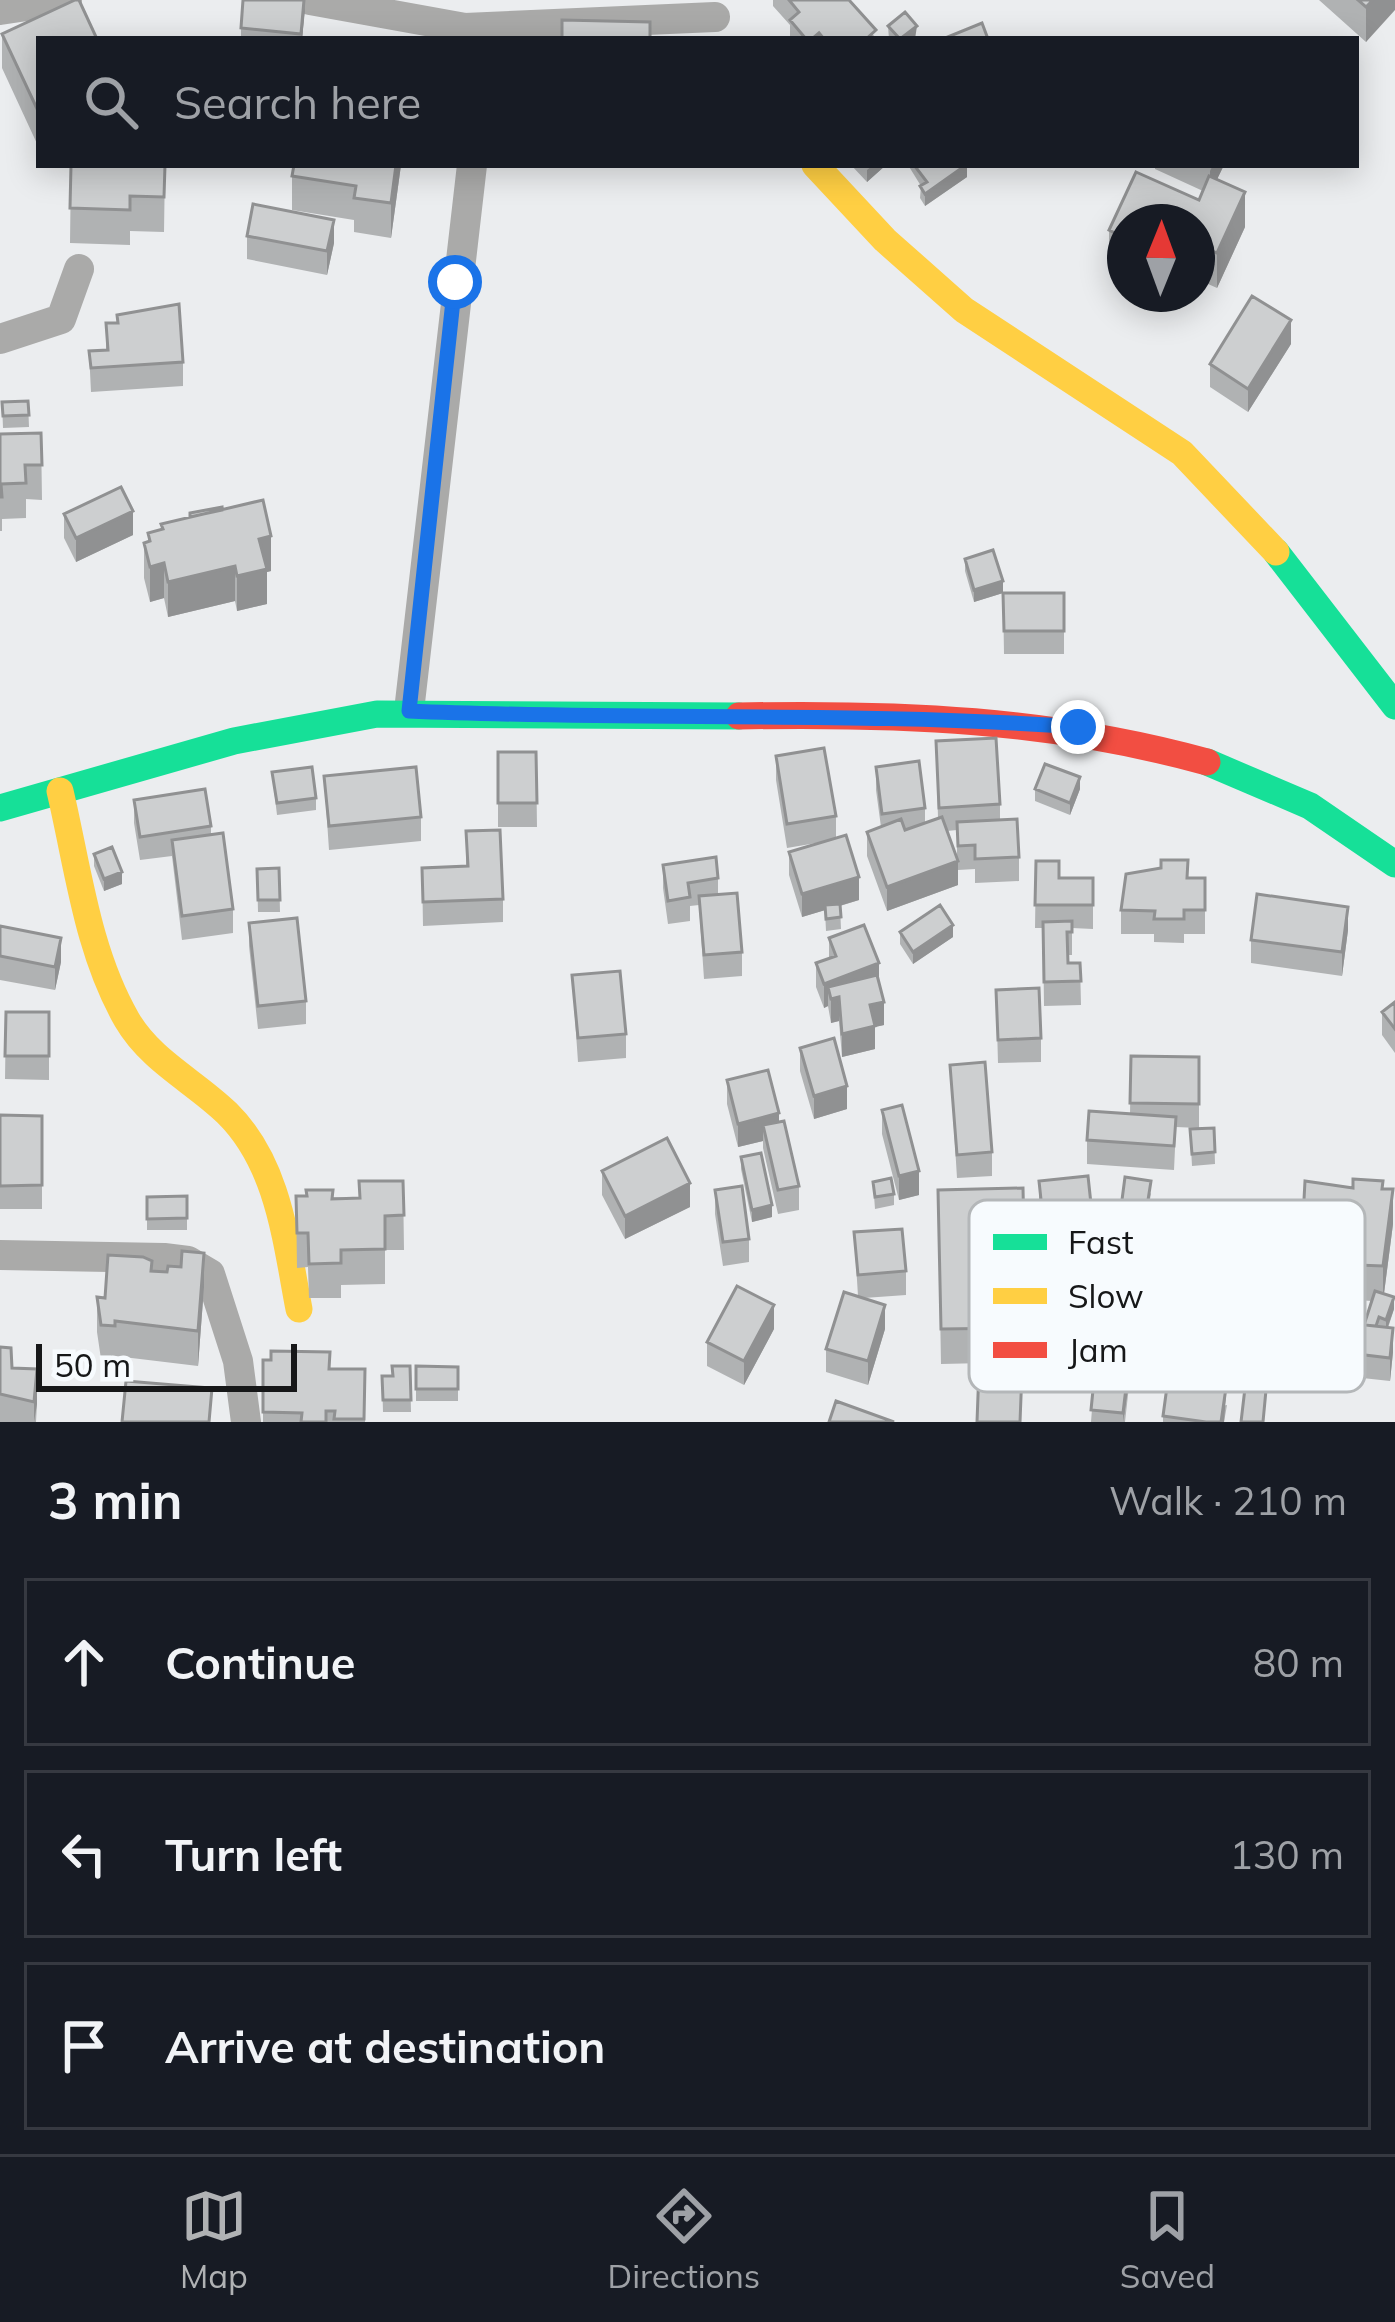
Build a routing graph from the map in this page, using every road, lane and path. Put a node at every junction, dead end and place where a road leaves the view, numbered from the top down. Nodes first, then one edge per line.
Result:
1 (67, 0) edge
2 (310, 0) edge
3 (366, 7) edge
4 (0, 10) edge
5 (718, 19) edge
6 (521, 34) edge
7 (472, 168) edge
8 (818, 168) edge
9 (80, 269) dead end
10 (0, 339) edge
11 (1395, 706) edge
12 (409, 711) junction
13 (60, 791) junction
14 (0, 808) edge
15 (1395, 864) edge
16 (0, 1256) edge
17 (299, 1309) dead end
18 (246, 1422) edge

1 - 4 street
2 - 3 street
3 - 6 street
5 - 6 street
7 - 12 street
8 - 11 street
9 - 10 street
12 - 13 street
12 - 15 street
13 - 14 street
13 - 17 street
16 - 18 street

